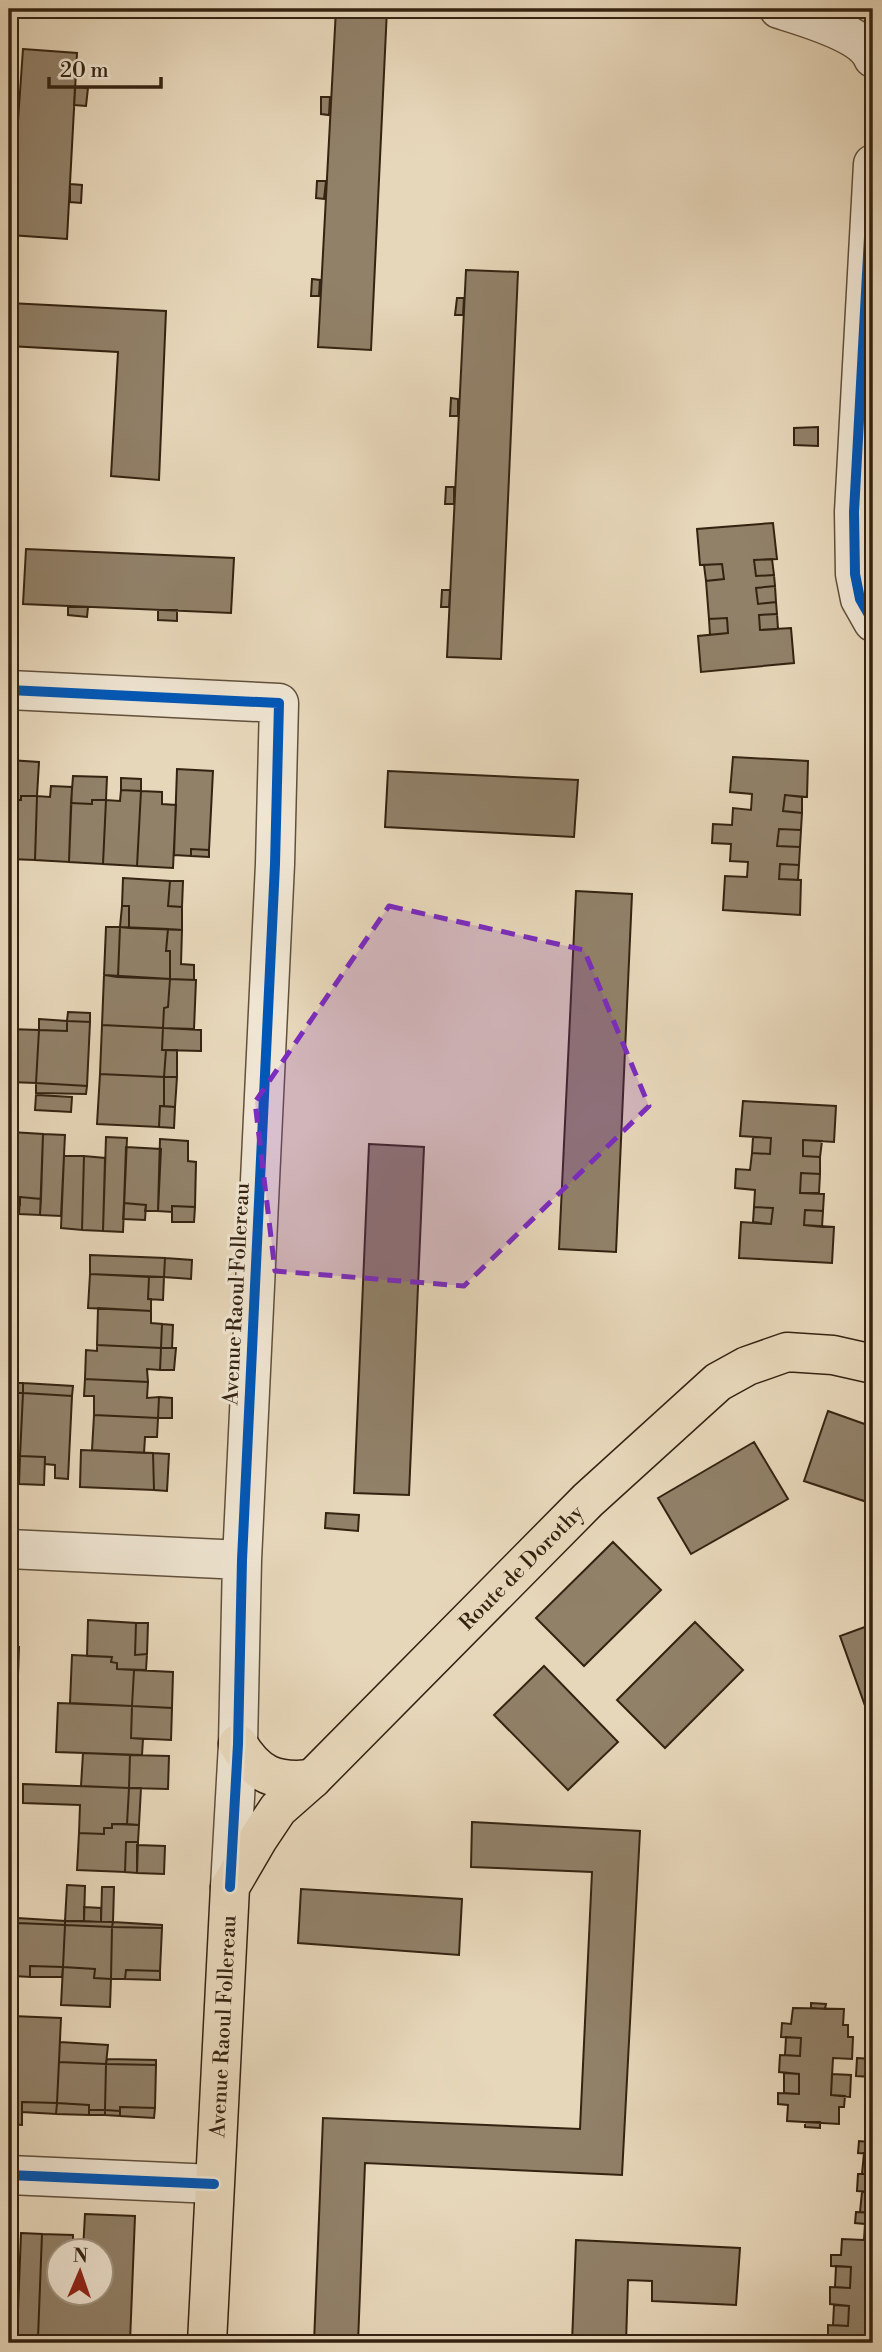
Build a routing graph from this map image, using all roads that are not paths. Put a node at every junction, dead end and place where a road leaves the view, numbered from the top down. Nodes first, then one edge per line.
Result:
1 (779, 9) edge
2 (873, 58) edge
3 (873, 164) edge
4 (873, 622) edge
5 (9, 690) edge
6 (873, 1364) edge
7 (9, 1549) edge
8 (242, 1560) junction
9 (237, 1744) junction
10 (312, 1779) junction
11 (230, 1887) junction
12 (9, 2175) edge
13 (214, 2184) junction
14 (207, 2343) edge

1 - 2 street
3 - 4 street
5 - 8 street, Avenue Raoul Follereau
6 - 10 main road, Route de Dorothy
7 - 8 street
8 - 9 street, Avenue Raoul Follereau
9 - 10 main road
9 - 11 street, Avenue Raoul Follereau
10 - 11 main road, Route de Dorothy
11 - 13 main road, Avenue Raoul Follereau
12 - 13 street
13 - 14 main road, Avenue Raoul Follereau

